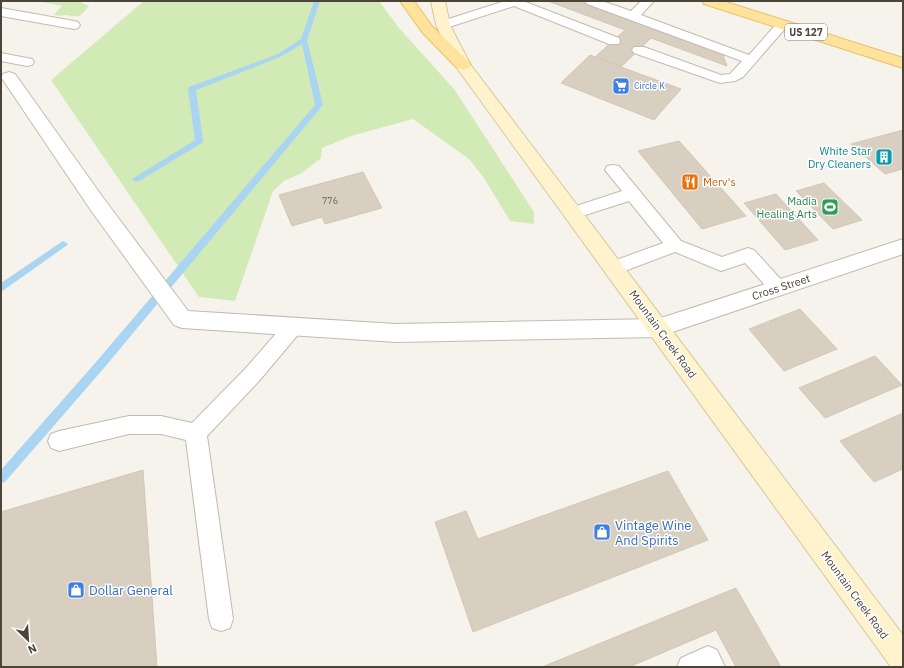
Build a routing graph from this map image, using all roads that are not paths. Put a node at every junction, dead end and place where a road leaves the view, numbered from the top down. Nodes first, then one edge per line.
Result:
1 (407, 1) edge
2 (438, 1) edge
3 (591, 1) edge
4 (648, 1) edge
5 (709, 1) edge
6 (516, 2) edge
7 (1, 12) edge
8 (633, 16) junction
9 (783, 24) junction
10 (74, 25) dead end
11 (443, 25) junction
12 (614, 40) dead end
13 (639, 50) dead end
14 (1, 57) edge
15 (751, 60) junction
16 (27, 62) dead end
17 (903, 63) edge
18 (463, 65) junction
19 (9, 77) dead end
20 (613, 170) dead end
21 (632, 194) junction
22 (573, 213) junction
23 (675, 245) junction
24 (903, 246) edge
25 (614, 268) junction
26 (778, 288) junction
27 (294, 326) junction
28 (658, 328) junction
29 (196, 433) junction
30 (59, 442) dead end
31 (221, 619) dead end
32 (903, 659) edge
33 (690, 667) edge
34 (712, 667) edge

1 - 18 main road
2 - 11 main road, Mountain Creek Road
3 - 8 lane
4 - 8 lane
5 - 9 main road, US 127
6 - 11 lane
6 - 12 lane
7 - 10 lane
8 - 15 lane
9 - 15 lane
9 - 17 main road, US 127
11 - 18 main road, Mountain Creek Road
13 - 15 lane
14 - 16 lane
18 - 22 main road, Mountain Creek Road
19 - 27 street, Cross Street
20 - 21 lane
21 - 22 lane
21 - 23 lane
22 - 25 main road, Mountain Creek Road
23 - 25 lane
23 - 26 lane
24 - 26 street, Cross Street
25 - 28 main road, Mountain Creek Road
26 - 28 street, Cross Street
27 - 28 street, Cross Street
27 - 29 lane
28 - 32 main road, Mountain Creek Road
29 - 30 lane
29 - 31 lane
33 - 34 lane

